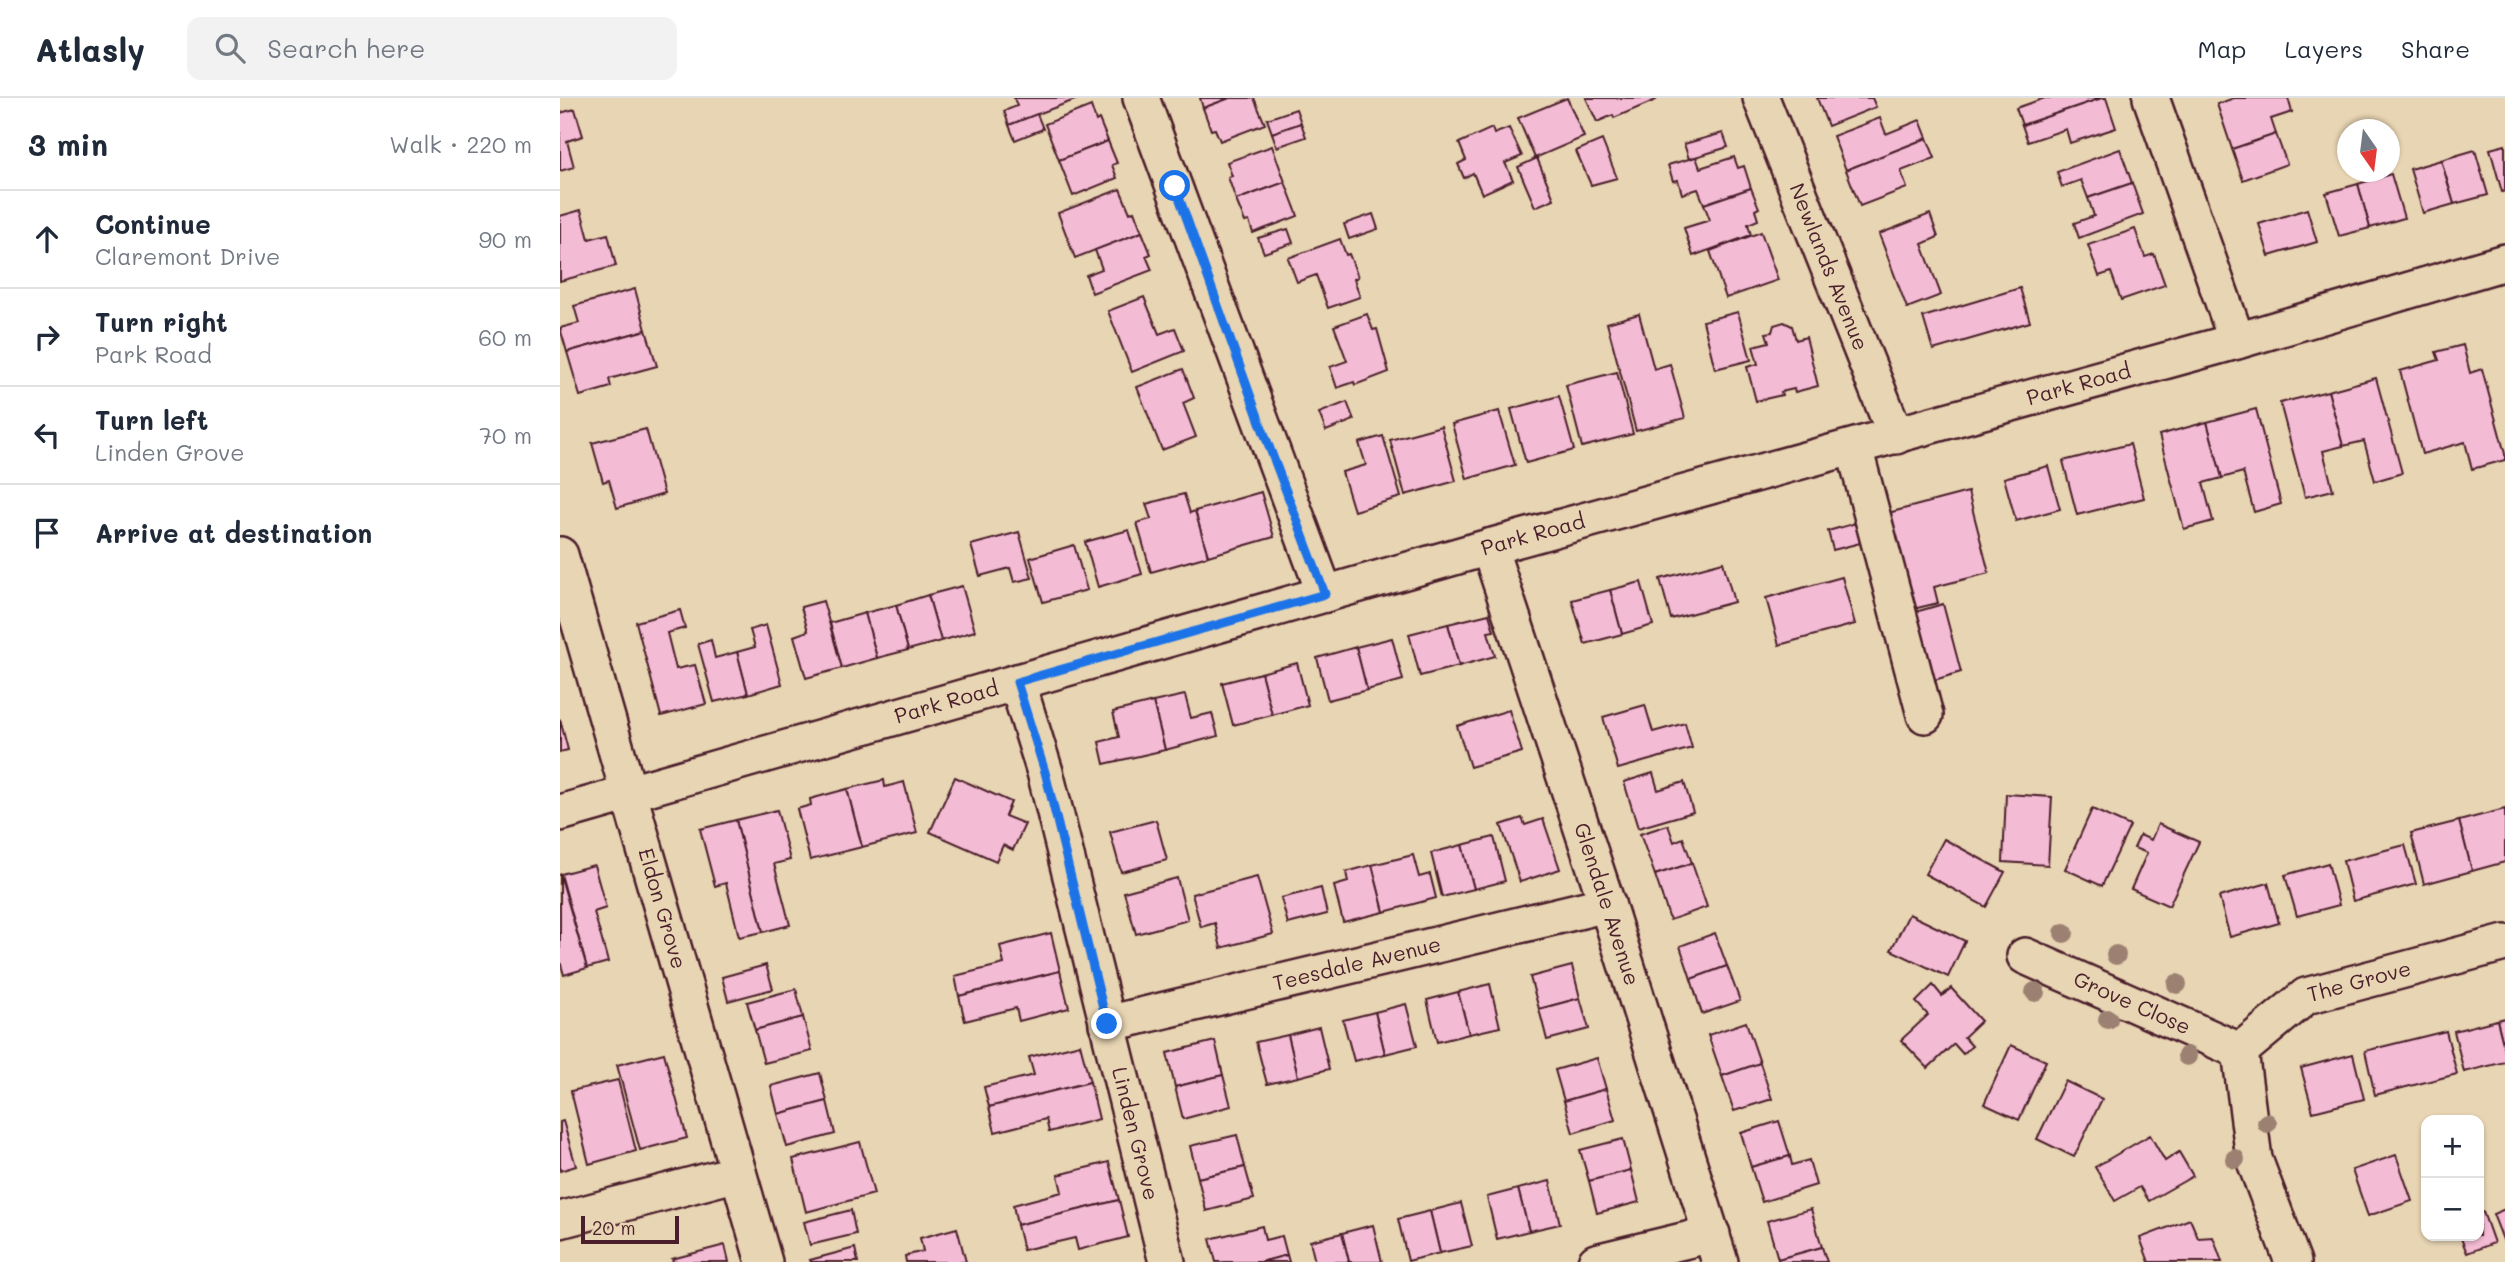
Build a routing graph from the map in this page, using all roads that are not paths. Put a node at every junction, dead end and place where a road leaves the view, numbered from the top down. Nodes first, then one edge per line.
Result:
1 (1141, 98) edge
2 (1760, 98) edge
3 (2151, 98) edge
4 (2505, 262) edge
5 (2237, 341) junction
6 (1896, 436) junction
7 (1854, 447) junction
8 (1489, 547) junction
9 (560, 555) edge
10 (1325, 594) junction
11 (1017, 682) junction
12 (1925, 715) dead end
13 (628, 793) junction
14 (560, 813) edge
15 (1607, 904) junction
16 (2505, 943) edge
17 (2025, 956) dead end
18 (1107, 1024) junction
19 (2240, 1051) junction
20 (738, 1173) junction
21 (560, 1220) edge
22 (1716, 1248) edge
23 (764, 1262) edge
24 (1167, 1262) edge
25 (1596, 1262) edge
26 (2293, 1262) edge

1 - 10 street
2 - 6 street, Newlands Avenue
3 - 5 street
4 - 5 street, Park Road
5 - 6 street, Park Road
6 - 7 street, Park Road
7 - 8 street, Park Road
7 - 12 street
8 - 10 street, Park Road
8 - 15 street, Glendale Avenue
9 - 13 street, Eldon Grove
10 - 11 street, Park Road
11 - 13 street, Park Road
11 - 18 street, Linden Grove
13 - 14 street, Park Road
13 - 20 street, Eldon Grove
15 - 18 street, Teesdale Avenue
15 - 22 street, Glendale Avenue
16 - 19 street, The Grove
17 - 19 street, Grove Close
18 - 24 street, Linden Grove
19 - 26 street
20 - 21 street
20 - 23 street, Eldon Grove
22 - 25 street

